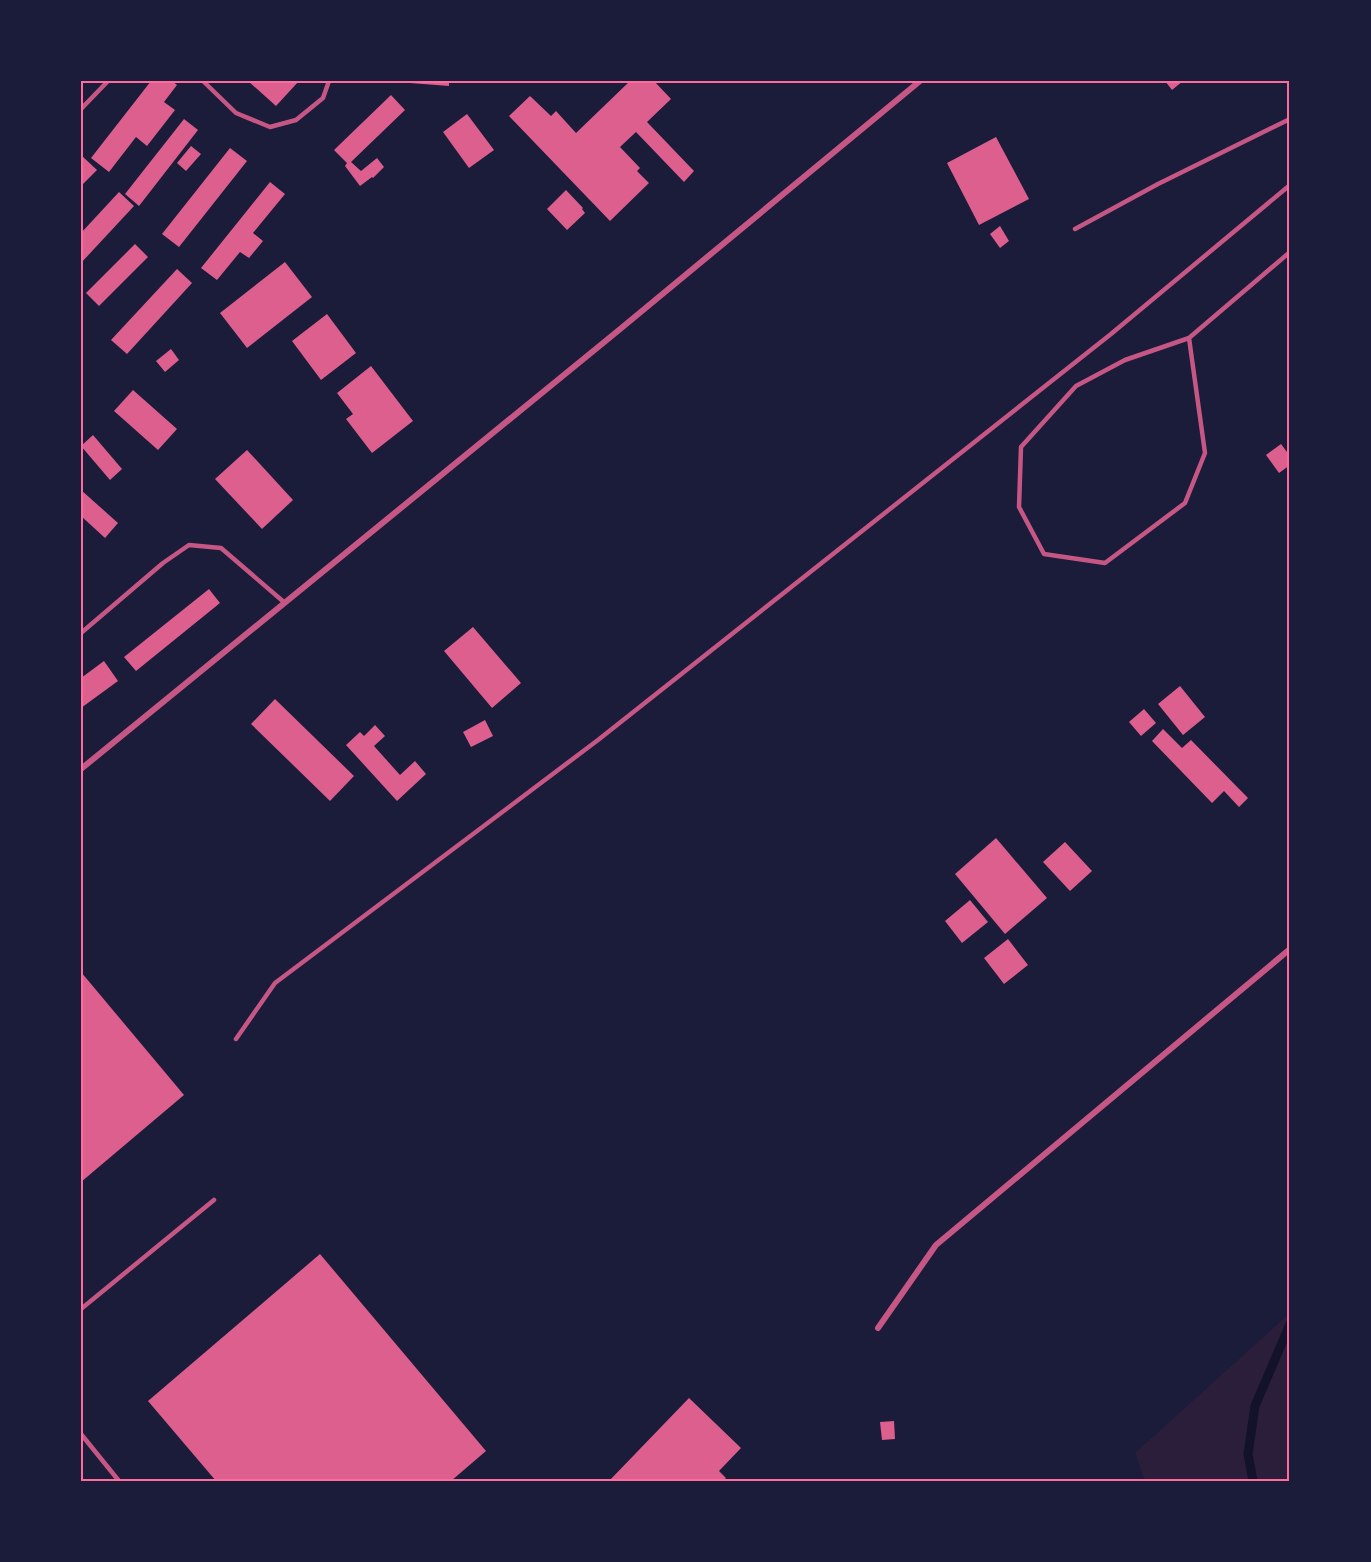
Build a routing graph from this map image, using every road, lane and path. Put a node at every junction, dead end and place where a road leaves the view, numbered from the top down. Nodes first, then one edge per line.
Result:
1 (108, 81) edge
2 (202, 81) edge
3 (329, 81) edge
4 (920, 81) edge
5 (81, 109) edge
6 (1290, 118) edge
7 (1290, 185) edge
8 (1075, 229) dead end
9 (1290, 252) edge
10 (1189, 338) junction
11 (285, 603) junction
12 (81, 633) edge
13 (81, 769) edge
14 (1290, 949) edge
15 (236, 1039) dead end
16 (214, 1200) dead end
17 (81, 1309) edge
18 (878, 1328) dead end
19 (81, 1434) edge
20 (119, 1481) edge

1 - 5 lane
2 - 3 lane
4 - 11 street
6 - 8 lane
7 - 15 lane
9 - 10 lane
10 - 10 lane
11 - 12 lane
11 - 13 street
14 - 18 street
16 - 17 lane
19 - 20 lane

